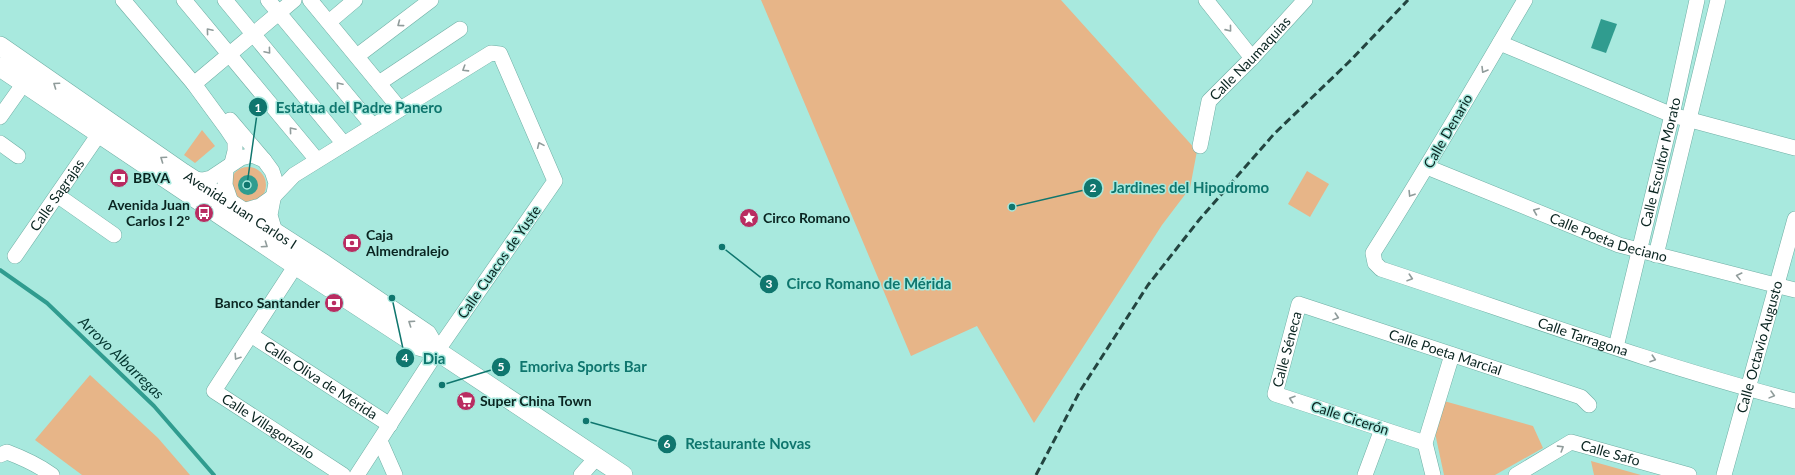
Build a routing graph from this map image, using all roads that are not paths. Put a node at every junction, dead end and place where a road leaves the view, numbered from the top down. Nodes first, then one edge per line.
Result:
1 (123, 0) edge
2 (184, 0) edge
3 (225, 0) edge
4 (268, 0) edge
5 (294, 0) edge
6 (310, 0) edge
7 (355, 0) edge
8 (431, 0) edge
9 (1206, 0) edge
10 (1305, 0) edge
11 (1525, 0) edge
12 (1697, 0) edge
13 (1718, 0) edge
14 (279, 13) junction
15 (329, 22) junction
16 (460, 29) dead end
17 (253, 34) junction
18 (1500, 43) junction
19 (0, 46) edge
20 (229, 54) junction
21 (357, 56) junction
22 (1252, 58) junction
23 (0, 66) edge
24 (24, 83) junction
25 (379, 83) junction
26 (194, 84) junction
27 (400, 109) junction
28 (1672, 115) junction
29 (0, 118) edge
30 (1689, 119) junction
31 (373, 126) junction
32 (99, 134) junction
33 (0, 143) edge
34 (344, 144) junction
35 (1200, 146) dead end
36 (1795, 148) edge
37 (18, 156) dead end
38 (317, 160) junction
39 (268, 165) junction
40 (229, 166) junction
41 (1427, 167) junction
42 (294, 175) junction
43 (192, 179) junction
44 (57, 195) junction
45 (274, 196) junction
46 (232, 211) junction
47 (1795, 219) edge
48 (275, 232) junction
49 (114, 235) dead end
50 (1639, 251) junction
51 (1656, 255) junction
52 (15, 256) dead end
53 (1375, 263) joint
54 (296, 265) junction
55 (1777, 285) junction
56 (1795, 290) edge
57 (1299, 304) joint
58 (251, 336) junction
59 (1616, 347) junction
60 (439, 348) junction
61 (1452, 355) junction
62 (1748, 389) junction
63 (1274, 394) joint
64 (1795, 401) edge
65 (1589, 405) dead end
66 (390, 425) junction
67 (1382, 429) junction
68 (380, 442) junction
69 (1425, 443) junction
70 (3, 454) edge
71 (598, 457) junction
72 (1536, 470) edge
73 (52, 475) edge
74 (343, 475) edge
75 (357, 475) edge
76 (395, 475) edge
77 (582, 475) edge
78 (623, 475) edge
79 (1365, 475) edge
80 (1433, 475) edge
81 (1516, 475) edge
82 (1689, 475) edge
83 (1724, 475) edge

1 - 26 street
20 -> 2 street
3 - 17 street
4 - 14 street
5 - 14 street
6 - 15 street
7 - 15 street
8 -> 21 street
9 -> 22 street
10 - 22 street, Calle Naumaquias
11 - 18 street, Calle Denario
12 - 28 street, Calle Escultor Morato
13 - 30 street
14 - 17 street
31 -> 14 street
15 - 21 street
16 - 25 street
17 - 20 street
17 -> 34 street
18 - 28 street
18 -> 41 street, Calle Denario
43 -> 19 main road, Avenida Juan Carlos I
20 - 26 street
38 -> 20 street
21 - 25 street
22 - 35 street, Calle Naumaquias
23 - 24 main road, Avenida Juan Carlos I
24 - 29 street
24 - 32 main road, Avenida Juan Carlos I
25 - 27 street
26 - 39 street
26 - 40 street
27 - 31 street
60 -> 27 street, Calle Cuacos de Yuste
28 - 30 street
28 - 50 street, Calle Escultor Morato
30 - 36 street
30 - 51 street
31 - 34 street
32 - 44 street, Calle Sagrajas
32 - 46 main road, Avenida Juan Carlos I
33 - 37 street
34 - 38 street
38 - 42 street
39 - 40 street
39 - 42 street
39 - 45 street
40 - 43 street
40 - 46 street
50 -> 41 street, Calle Poeta Deciano
41 -> 53 street, Calle Denario
42 - 45 street
43 - 46 main road, Avenida Juan Carlos I
44 - 49 street
44 - 52 street, Calle Sagrajas
45 - 46 street
45 - 48 street
46 - 48 main road, Avenida Juan Carlos I
46 -> 54 main road, Avenida Juan Carlos I
47 - 55 street, Calle Octavio Augusto
60 -> 48 main road, Avenida Juan Carlos I
50 - 51 street, Calle Poeta Deciano
50 - 59 street, Calle Escultor Morato
55 -> 51 street, Calle Poeta Deciano
53 -> 59 street, Calle Tarragona
54 - 58 street
54 - 60 main road, Avenida Juan Carlos I
55 - 56 street, Calle Poeta Deciano
55 - 62 street, Calle Octavio Augusto
57 -> 61 street, Calle Poeta Marcial
57 - 63 street, Calle Séneca
58 - 66 street, Calle Oliva de Mérida
58 -> 74 street, Calle Villagonzalo
59 -> 62 street, Calle Tarragona
60 - 66 street, Calle Cuacos de Yuste
60 - 71 main road, Avenida Juan Carlos I
61 - 65 street, Calle Poeta Marcial
61 - 69 street
62 -> 64 street, Calle Tarragona
62 - 83 street, Calle Octavio Augusto
67 -> 63 street, Calle Cicerón
66 - 68 street, Calle Cuacos de Yuste
67 - 69 street, Calle Cicerón
67 - 79 street
68 - 75 street, Calle Cuacos de Yuste
68 - 76 street
69 - 80 street
70 - 73 street
71 - 77 street
71 - 78 main road, Avenida Juan Carlos I
72 - 81 street, Calle Safo
72 -> 82 street, Calle Safo

